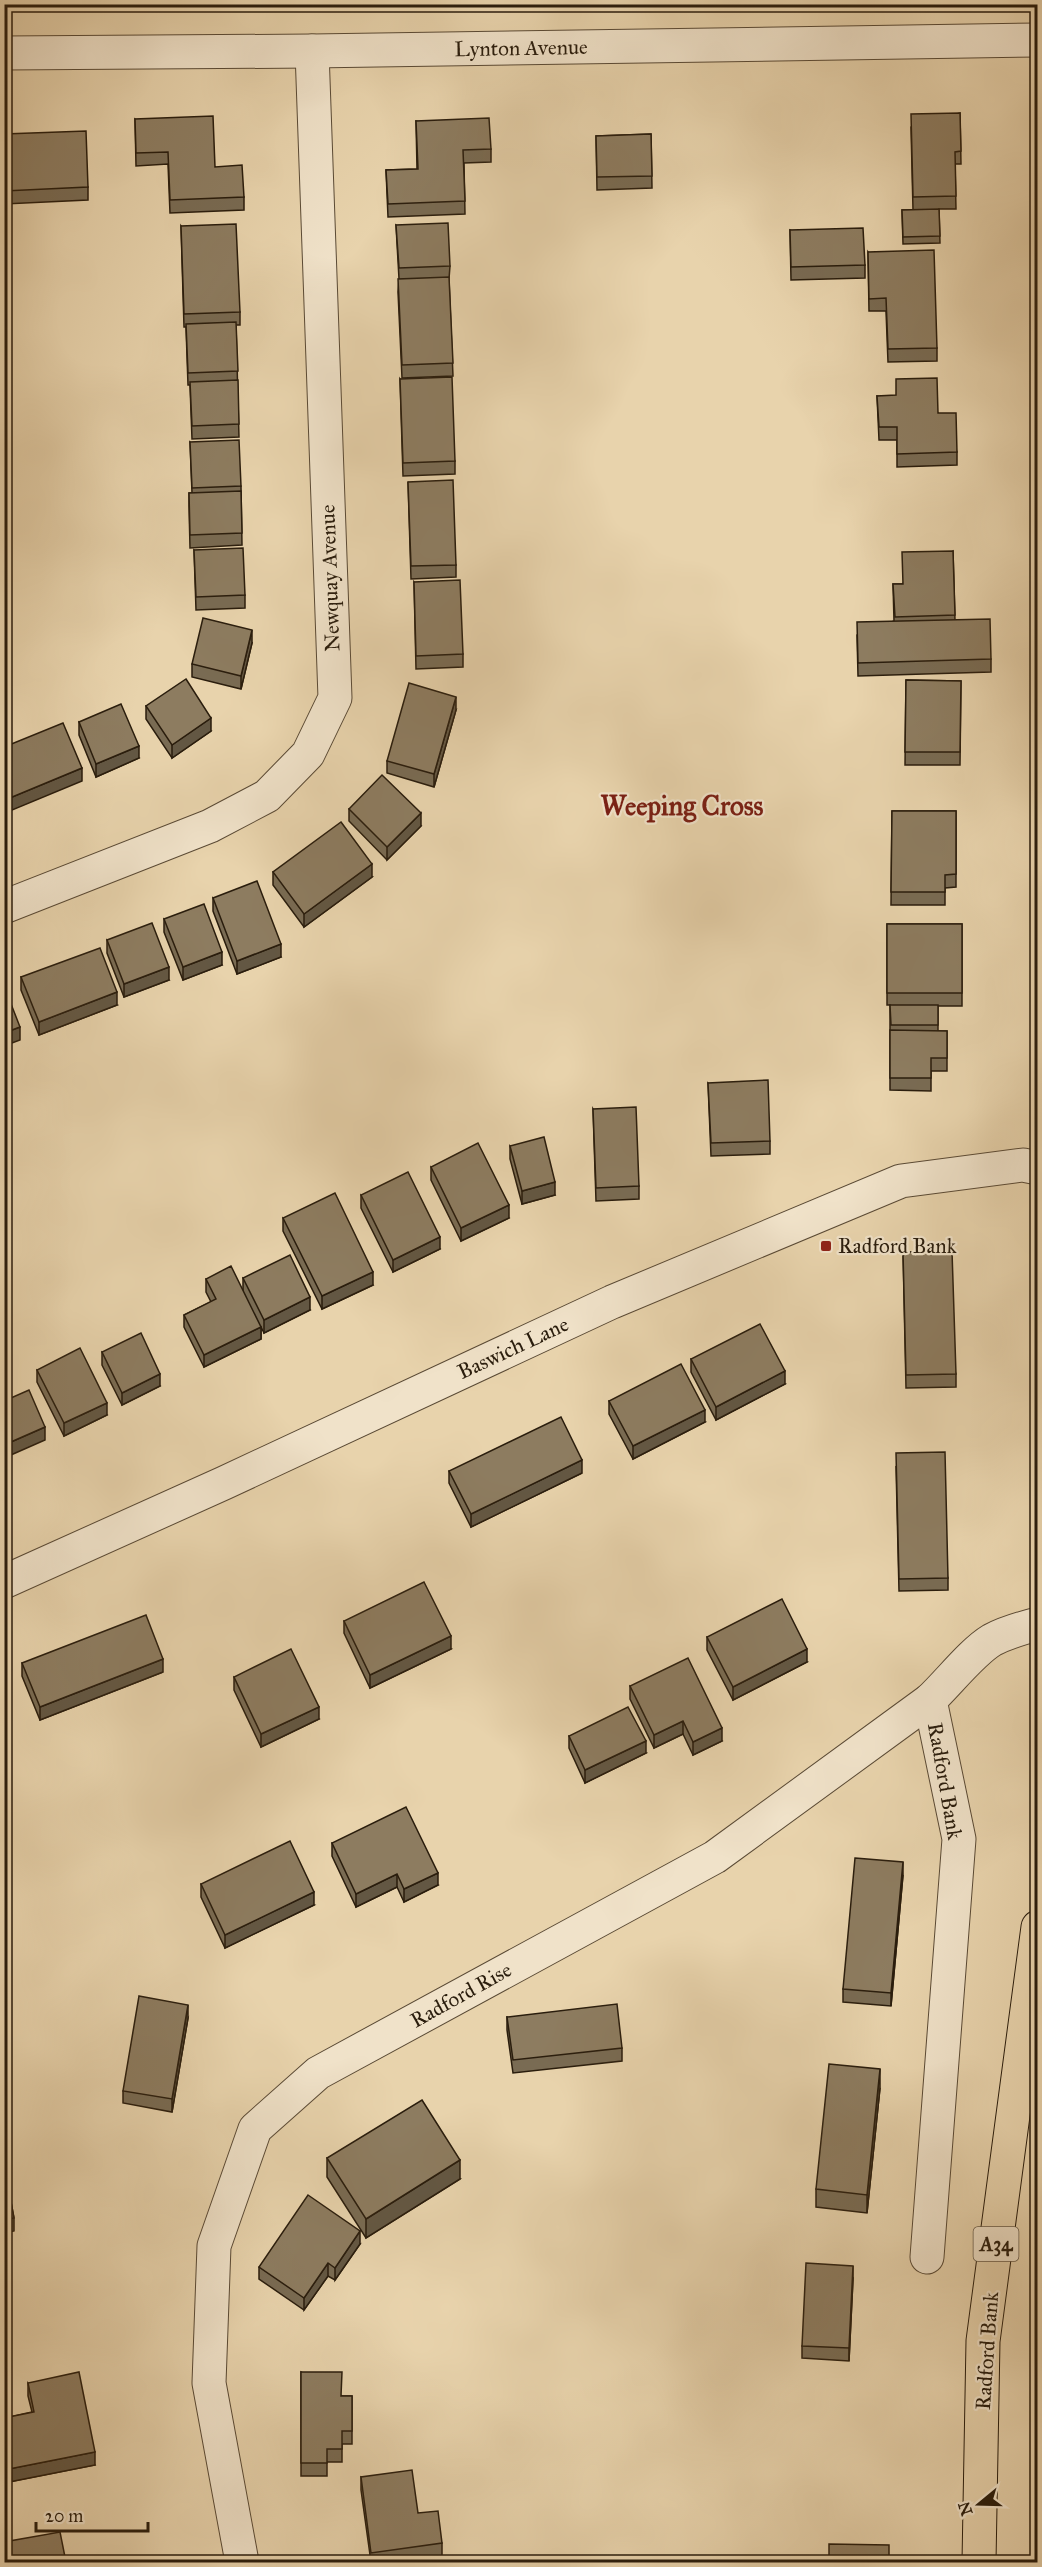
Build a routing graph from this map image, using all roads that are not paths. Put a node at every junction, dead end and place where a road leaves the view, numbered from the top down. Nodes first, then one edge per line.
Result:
1 (1038, 40) edge
2 (312, 51) junction
3 (4, 53) edge
4 (4, 907) edge
5 (1038, 1168) edge
6 (4, 1582) edge
7 (1038, 1624) edge
8 (930, 1700) junction
9 (1038, 1927) edge
10 (927, 2257) dead end
11 (242, 2562) edge
12 (979, 2562) edge

1 - 2 street, Lynton Avenue
2 - 3 street, Lynton Avenue
2 - 4 street, Newquay Avenue
5 - 6 street, Baswich Lane
7 - 8 street, Radford Rise
8 - 10 street, Radford Bank
8 - 11 street, Radford Rise
9 - 12 highway, Radford Bank / A34

